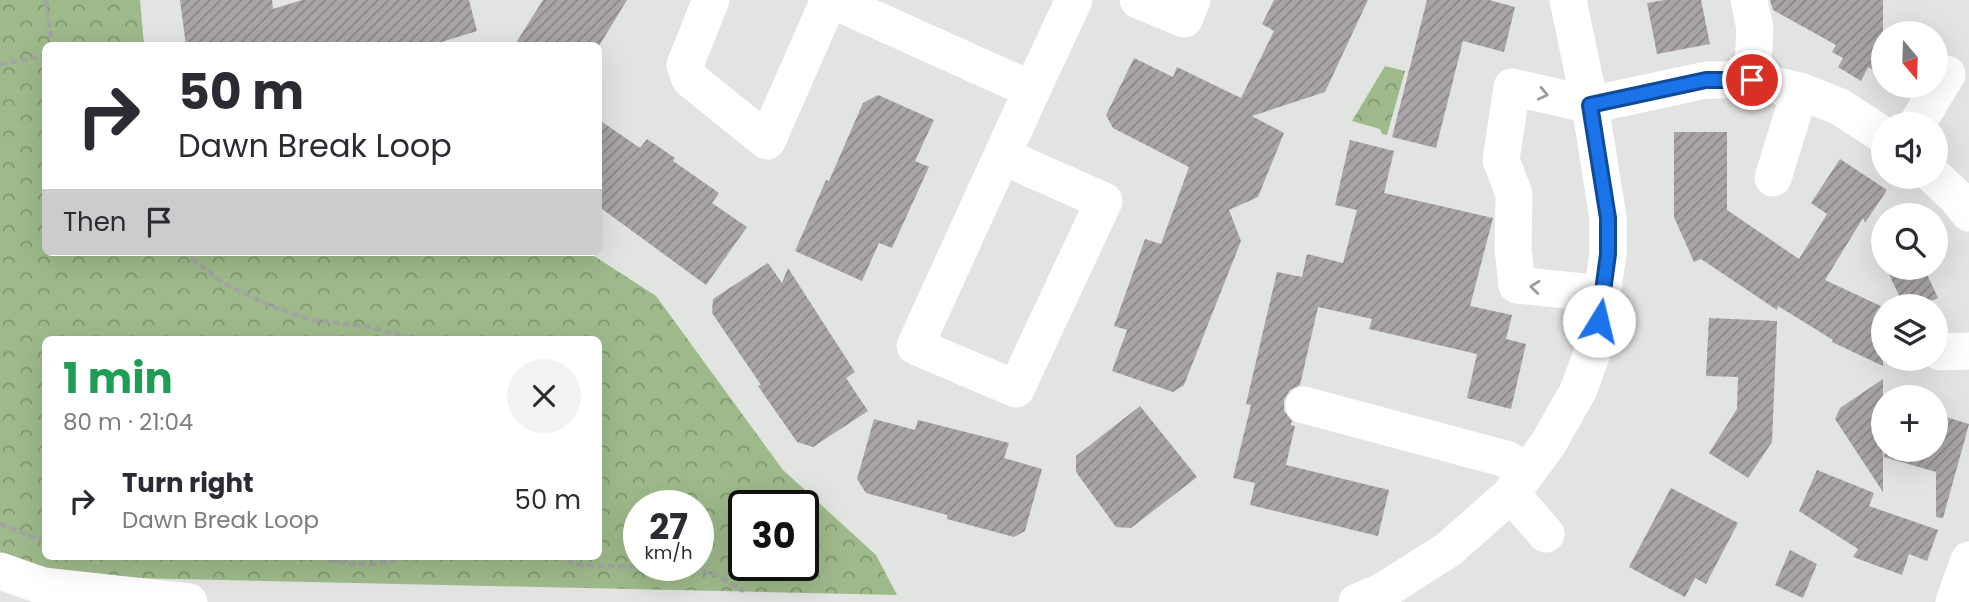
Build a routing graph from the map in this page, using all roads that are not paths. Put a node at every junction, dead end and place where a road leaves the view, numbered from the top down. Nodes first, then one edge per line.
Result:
1 (711, 0) edge
2 (830, 0) edge
3 (1074, 0) edge
4 (1138, 0) edge
5 (1192, 0) edge
6 (1568, 0) edge
7 (1749, 0) edge
8 (1752, 80) junction
9 (1032, 90) junction
10 (1800, 92) junction
11 (1590, 105) junction
12 (1871, 127) edge
13 (1002, 156) junction
14 (1773, 178) dead end
15 (1948, 189) edge
16 (1969, 214) edge
17 (1603, 294) junction
18 (1304, 405) dead end
19 (1520, 483) junction
20 (1546, 534) dead end
21 (1969, 560) edge
22 (0, 571) edge
23 (40, 594) edge
24 (189, 602) edge
25 (1357, 602) edge
26 (1954, 602) edge

1 - 2 street
2 - 9 street
3 - 9 street
4 - 5 street
6 - 11 street
7 - 8 street
8 - 10 street
8 - 11 street
9 - 13 street
10 - 12 street
10 - 14 street
11 - 17 street
17 -> 11 street
13 - 13 street
15 - 16 street
17 - 19 street
18 - 19 street
19 - 20 street
19 - 25 street
21 - 26 street
22 - 23 street
23 - 24 street

